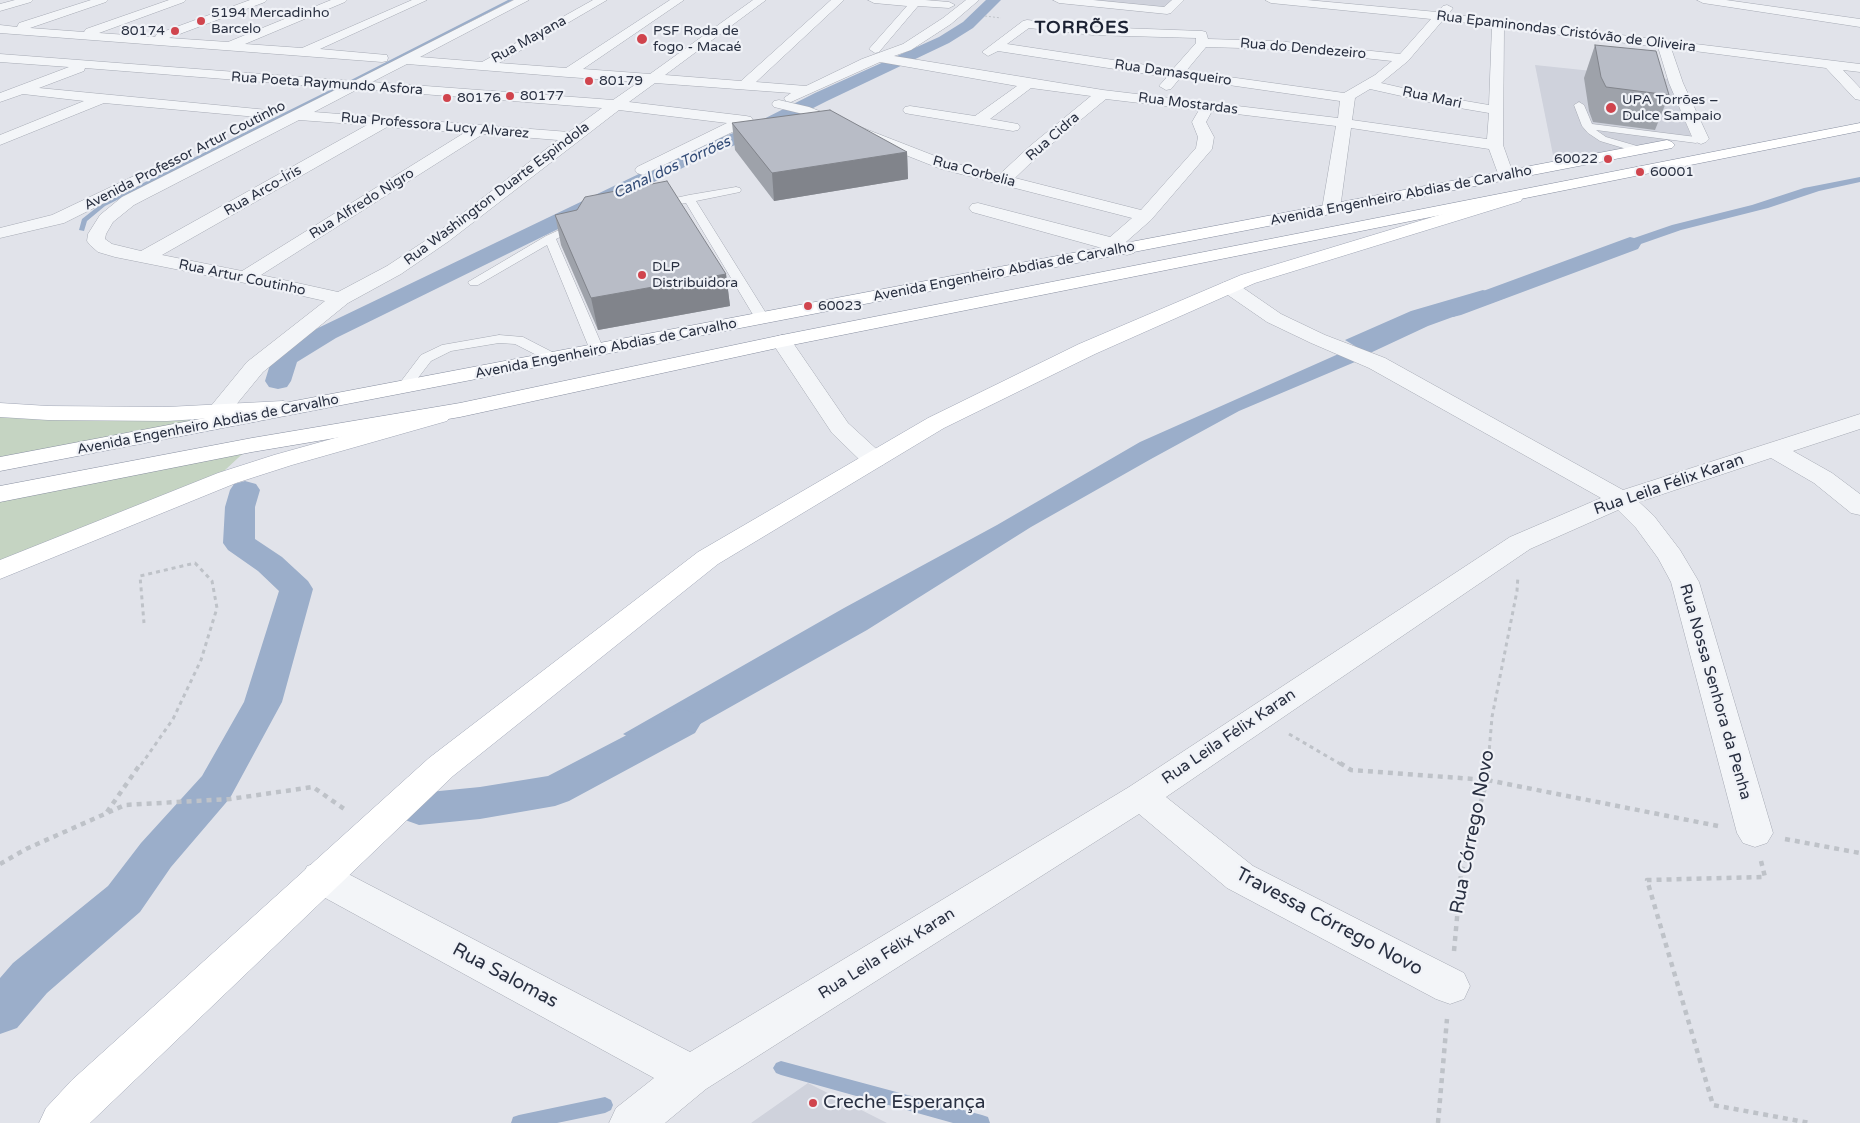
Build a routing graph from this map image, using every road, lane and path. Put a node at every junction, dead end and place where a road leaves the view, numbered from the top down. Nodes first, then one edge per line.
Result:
1 (27, 0) edge
2 (102, 0) edge
3 (180, 0) edge
4 (261, 0) edge
5 (341, 0) edge
6 (421, 0) edge
7 (500, 0) edge
8 (523, 0) edge
9 (601, 0) edge
10 (678, 0) edge
11 (760, 0) edge
12 (838, 0) edge
13 (874, 0) edge
14 (973, 0) edge
15 (1059, 0) edge
16 (1178, 0) edge
17 (1271, 0) edge
18 (1456, 0) edge
19 (1703, 0) edge
20 (951, 2) edge
21 (915, 3) junction
22 (1344, 3) edge
23 (0, 8) edge
24 (1438, 16) junction
25 (1860, 23) edge
26 (1498, 24) junction
27 (6, 30) edge
28 (80, 35) junction
29 (154, 40) junction
30 (1662, 44) junction
31 (229, 46) junction
32 (998, 47) junction
33 (1199, 47) junction
34 (304, 52) junction
35 (889, 57) junction
36 (0, 58) edge
37 (382, 58) junction
38 (1274, 58) dead end
39 (1403, 58) junction
40 (404, 60) junction
41 (1830, 64) junction
42 (87, 65) junction
43 (484, 66) junction
44 (1860, 68) edge
45 (955, 71) junction
46 (568, 73) junction
47 (1177, 74) junction
48 (1371, 78) junction
49 (653, 79) junction
50 (1029, 83) junction
51 (330, 84) junction
52 (745, 85) junction
53 (354, 86) junction
54 (0, 89) edge
55 (20, 90) junction
56 (808, 90) junction
57 (1478, 90) dead end
58 (1496, 93) junction
59 (1103, 94) junction
60 (304, 96) dead end
61 (1860, 96) edge
62 (0, 98) edge
63 (103, 98) junction
64 (1348, 98) junction
65 (1153, 99) junction
66 (1579, 105) dead end
67 (617, 106) junction
68 (1208, 106) junction
69 (772, 108) junction
70 (910, 110) dead end
71 (1495, 110) junction
72 (298, 115) junction
73 (744, 121) junction
74 (978, 121) junction
75 (382, 123) junction
76 (1346, 123) junction
77 (1587, 126) junction
78 (1013, 127) dead end
79 (1860, 127) edge
80 (479, 130) junction
81 (572, 137) junction
82 (1705, 138) junction
83 (0, 140) edge
84 (1495, 145) junction
85 (1640, 150) junction
86 (643, 170) dead end
87 (1004, 180) junction
88 (1510, 186) junction
89 (736, 190) dead end
90 (689, 198) junction
91 (642, 208) edge
92 (978, 208) dead end
93 (1331, 210) junction
94 (1145, 216) junction
95 (590, 220) edge
96 (0, 233) edge
97 (550, 238) junction
98 (1121, 246) junction
99 (143, 258) junction
100 (245, 277) junction
101 (474, 282) dead end
102 (1229, 287) junction
103 (341, 299) junction
104 (762, 318) junction
105 (782, 341) junction
106 (598, 350) junction
107 (555, 359) junction
108 (403, 388) junction
109 (307, 406) junction
110 (0, 410) edge
111 (460, 410) junction
112 (218, 412) junction
113 (1860, 421) edge
114 (1774, 450) junction
115 (874, 460) junction
116 (0, 464) edge
117 (0, 494) edge
118 (1621, 499) junction
119 (1860, 507) edge
120 (1520, 543) junction
121 (0, 570) edge
122 (144, 623) dead end
123 (1260, 717) junction
124 (1487, 780) junction
125 (1141, 796) junction
126 (107, 813) junction
127 (373, 829) junction
128 (1755, 833) junction
129 (1860, 853) edge
130 (0, 864) edge
131 (320, 877) junction
132 (1450, 986) junction
133 (691, 1075) junction
134 (60, 1123) edge
135 (631, 1123) edge
136 (1438, 1123) edge
137 (1810, 1123) edge

1 - 23 street
2 - 27 street
3 - 28 street
4 - 29 street
5 - 31 street
6 - 34 street
7 - 37 street, Avenida Professor Artur Coutinho
8 - 40 street, Avenida Professor Artur Coutinho
9 - 43 street, Rua Mayana
10 - 46 street
11 - 49 street, Rua Washington Duarte Espindola
12 - 52 street
13 - 21 street
14 - 35 street
15 - 16 street
17 - 22 street, Rua Epaminondas Cristóvão de Oliveira
18 - 24 street
19 - 25 street
20 - 21 street
20 - 35 street
21 - 35 street
22 - 24 street, Rua Epaminondas Cristóvão de Oliveira
24 - 26 street, Rua Epaminondas Cristóvão de Oliveira
24 - 39 street
26 - 30 street, Rua Epaminondas Cristóvão de Oliveira
26 - 58 street
27 - 28 street
28 - 29 street
29 - 31 street
29 - 42 street
30 - 41 street, Rua Epaminondas Cristóvão de Oliveira
30 - 82 street
31 - 34 street
32 - 33 street
32 - 45 street
32 - 47 street, Rua Damasqueiro
33 - 38 street
33 - 39 street, Rua do Dendezeiro
33 - 47 street
34 - 37 street
35 - 45 street, Rua Mostardas
35 - 56 street
36 - 42 street, Rua Poeta Raymundo Asfora
37 - 51 street, Avenida Professor Artur Coutinho
39 - 48 street
40 - 43 street
40 - 53 street, Avenida Professor Artur Coutinho
41 - 44 street, Rua Epaminondas Cristóvão de Oliveira
41 - 61 street
42 - 51 street, Rua Poeta Raymundo Asfora
42 - 55 street
43 - 46 street
45 - 50 street, Rua Mostardas
46 - 49 street
47 - 64 street, Rua Damasqueiro
47 - 65 street
48 - 64 street
48 - 71 street, Rua Mari
49 - 52 street
49 - 67 street, Rua Washington Duarte Espindola
50 - 59 street, Rua Mostardas
50 - 74 street
51 - 53 street, Rua Poeta Raymundo Asfora
51 - 60 street, Avenida Professor Artur Coutinho
52 - 56 street
53 - 67 street, Rua Poeta Raymundo Asfora
53 - 72 street, Avenida Professor Artur Coutinho
54 - 55 street
55 - 62 street
55 - 63 street
56 - 69 street
57 - 58 street
58 - 71 street
59 - 65 street, Rua Mostardas
59 - 87 street, Rua Cidra
63 - 83 street
63 - 96 street, Avenida Professor Artur Coutinho
64 - 76 street
65 - 68 street, Rua Mostardas
66 - 77 lane
67 - 73 street, Rua Poeta Raymundo Asfora
67 - 81 street, Rua Washington Duarte Espindola
68 - 76 street, Rua Mostardas
68 - 94 street
69 - 73 street
69 - 87 street, Rua Corbelia
70 - 74 street
71 - 84 street
72 - 75 street, Rua Professora Lucy Alvarez
72 - 99 street, Avenida Professor Artur Coutinho
73 - 86 street
74 - 78 street
75 - 80 street, Rua Professora Lucy Alvarez
75 - 99 street, Rua Arco-Íris
76 - 84 street, Rua Mostardas
76 - 93 street
77 - 82 lane
77 - 85 lane
79 - 88 main road, Avenida Engenheiro Abdias de Carvalho
80 - 81 street, Rua Professora Lucy Alvarez
80 - 100 street, Rua Alfredo Nigro
81 - 103 street, Rua Washington Duarte Espindola
82 - 85 main road, Avenida Engenheiro Abdias de Carvalho
84 - 88 street
85 - 88 main road, Avenida Engenheiro Abdias de Carvalho
87 - 94 street, Rua Corbelia
88 - 93 main road, Avenida Engenheiro Abdias de Carvalho
88 - 102 main road
88 - 105 main road, Avenida Engenheiro Abdias de Carvalho
89 - 90 lane
90 - 91 lane
90 - 104 lane
92 - 98 street
93 - 98 main road, Avenida Engenheiro Abdias de Carvalho
94 - 98 street
95 - 97 lane
97 - 101 lane
97 - 106 lane
98 - 104 main road, Avenida Engenheiro Abdias de Carvalho
99 - 100 street, Rua Artur Coutinho
100 - 103 street, Rua Artur Coutinho
102 - 115 main road
102 - 118 street, Rua Nossa Senhora da Penha
103 - 112 street, Rua Washington Duarte Espindola
104 - 106 main road, Avenida Engenheiro Abdias de Carvalho
105 - 111 main road, Avenida Engenheiro Abdias de Carvalho
105 - 115 street
106 - 107 main road, Avenida Engenheiro Abdias de Carvalho
107 - 108 main road, Avenida Engenheiro Abdias de Carvalho
107 - 108 lane
108 - 109 main road, Avenida Engenheiro Abdias de Carvalho
109 - 112 main road
109 - 116 main road, Avenida Engenheiro Abdias de Carvalho
110 - 112 main road
111 - 117 main road, Avenida Engenheiro Abdias de Carvalho
111 - 121 main road, Avenida Engenheiro Abdias de Carvalho
113 - 114 street, Rua Leila Félix Karan
114 - 118 street, Rua Leila Félix Karan
114 - 119 street
115 - 127 main road
118 - 120 street, Rua Leila Félix Karan
118 - 128 street, Rua Nossa Senhora da Penha
120 - 123 street, Rua Leila Félix Karan
120 - 124 path, Rua Córrego Novo
122 - 126 path
123 - 124 path
123 - 125 street, Rua Leila Félix Karan
124 - 128 path
124 - 132 path, Rua Córrego Novo
125 - 132 street, Travessa Córrego Novo
125 - 133 street, Rua Leila Félix Karan
126 - 127 path
126 - 130 path
127 - 131 main road
128 - 129 path
128 - 137 path
131 - 133 street, Rua Salomas
131 - 134 main road
132 - 136 path, Rua Córrego Novo
133 - 135 street, Rua Leila Félix Karan

